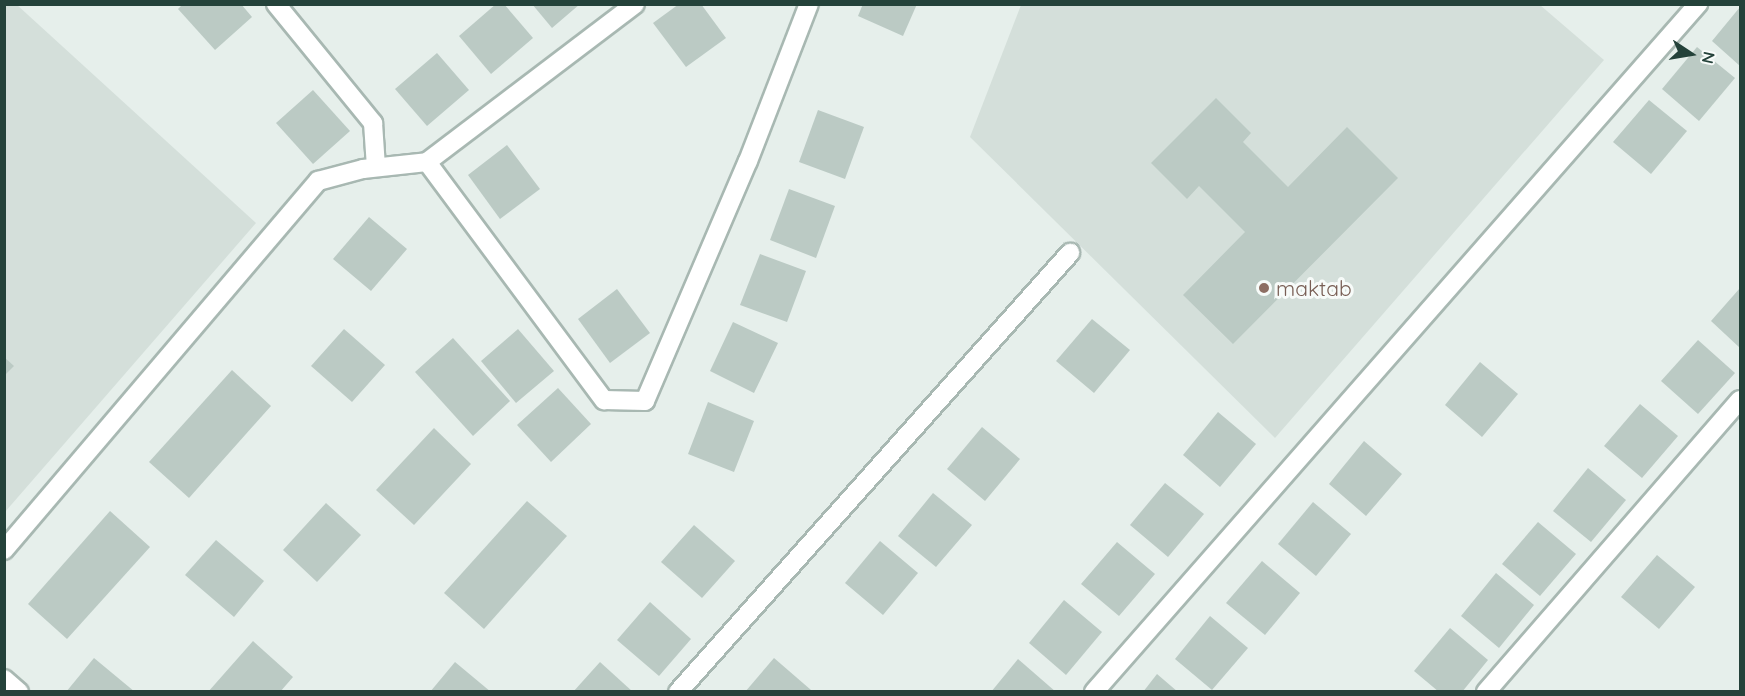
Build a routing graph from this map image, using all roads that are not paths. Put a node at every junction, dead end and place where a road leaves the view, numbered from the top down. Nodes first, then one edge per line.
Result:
1 (276, 4) edge
2 (635, 4) edge
3 (809, 4) edge
4 (1698, 4) edge
5 (427, 162) junction
6 (376, 167) junction
7 (1070, 253) dead end
8 (1740, 400) edge
9 (4, 550) edge
10 (4, 679) edge
11 (19, 692) edge
12 (678, 692) edge
13 (1094, 692) edge
14 (1486, 692) edge

1 - 6 street
2 - 5 street
3 - 5 street
4 - 13 street
5 - 6 street
6 - 9 street
7 - 12 street
8 - 14 street
10 - 11 street

